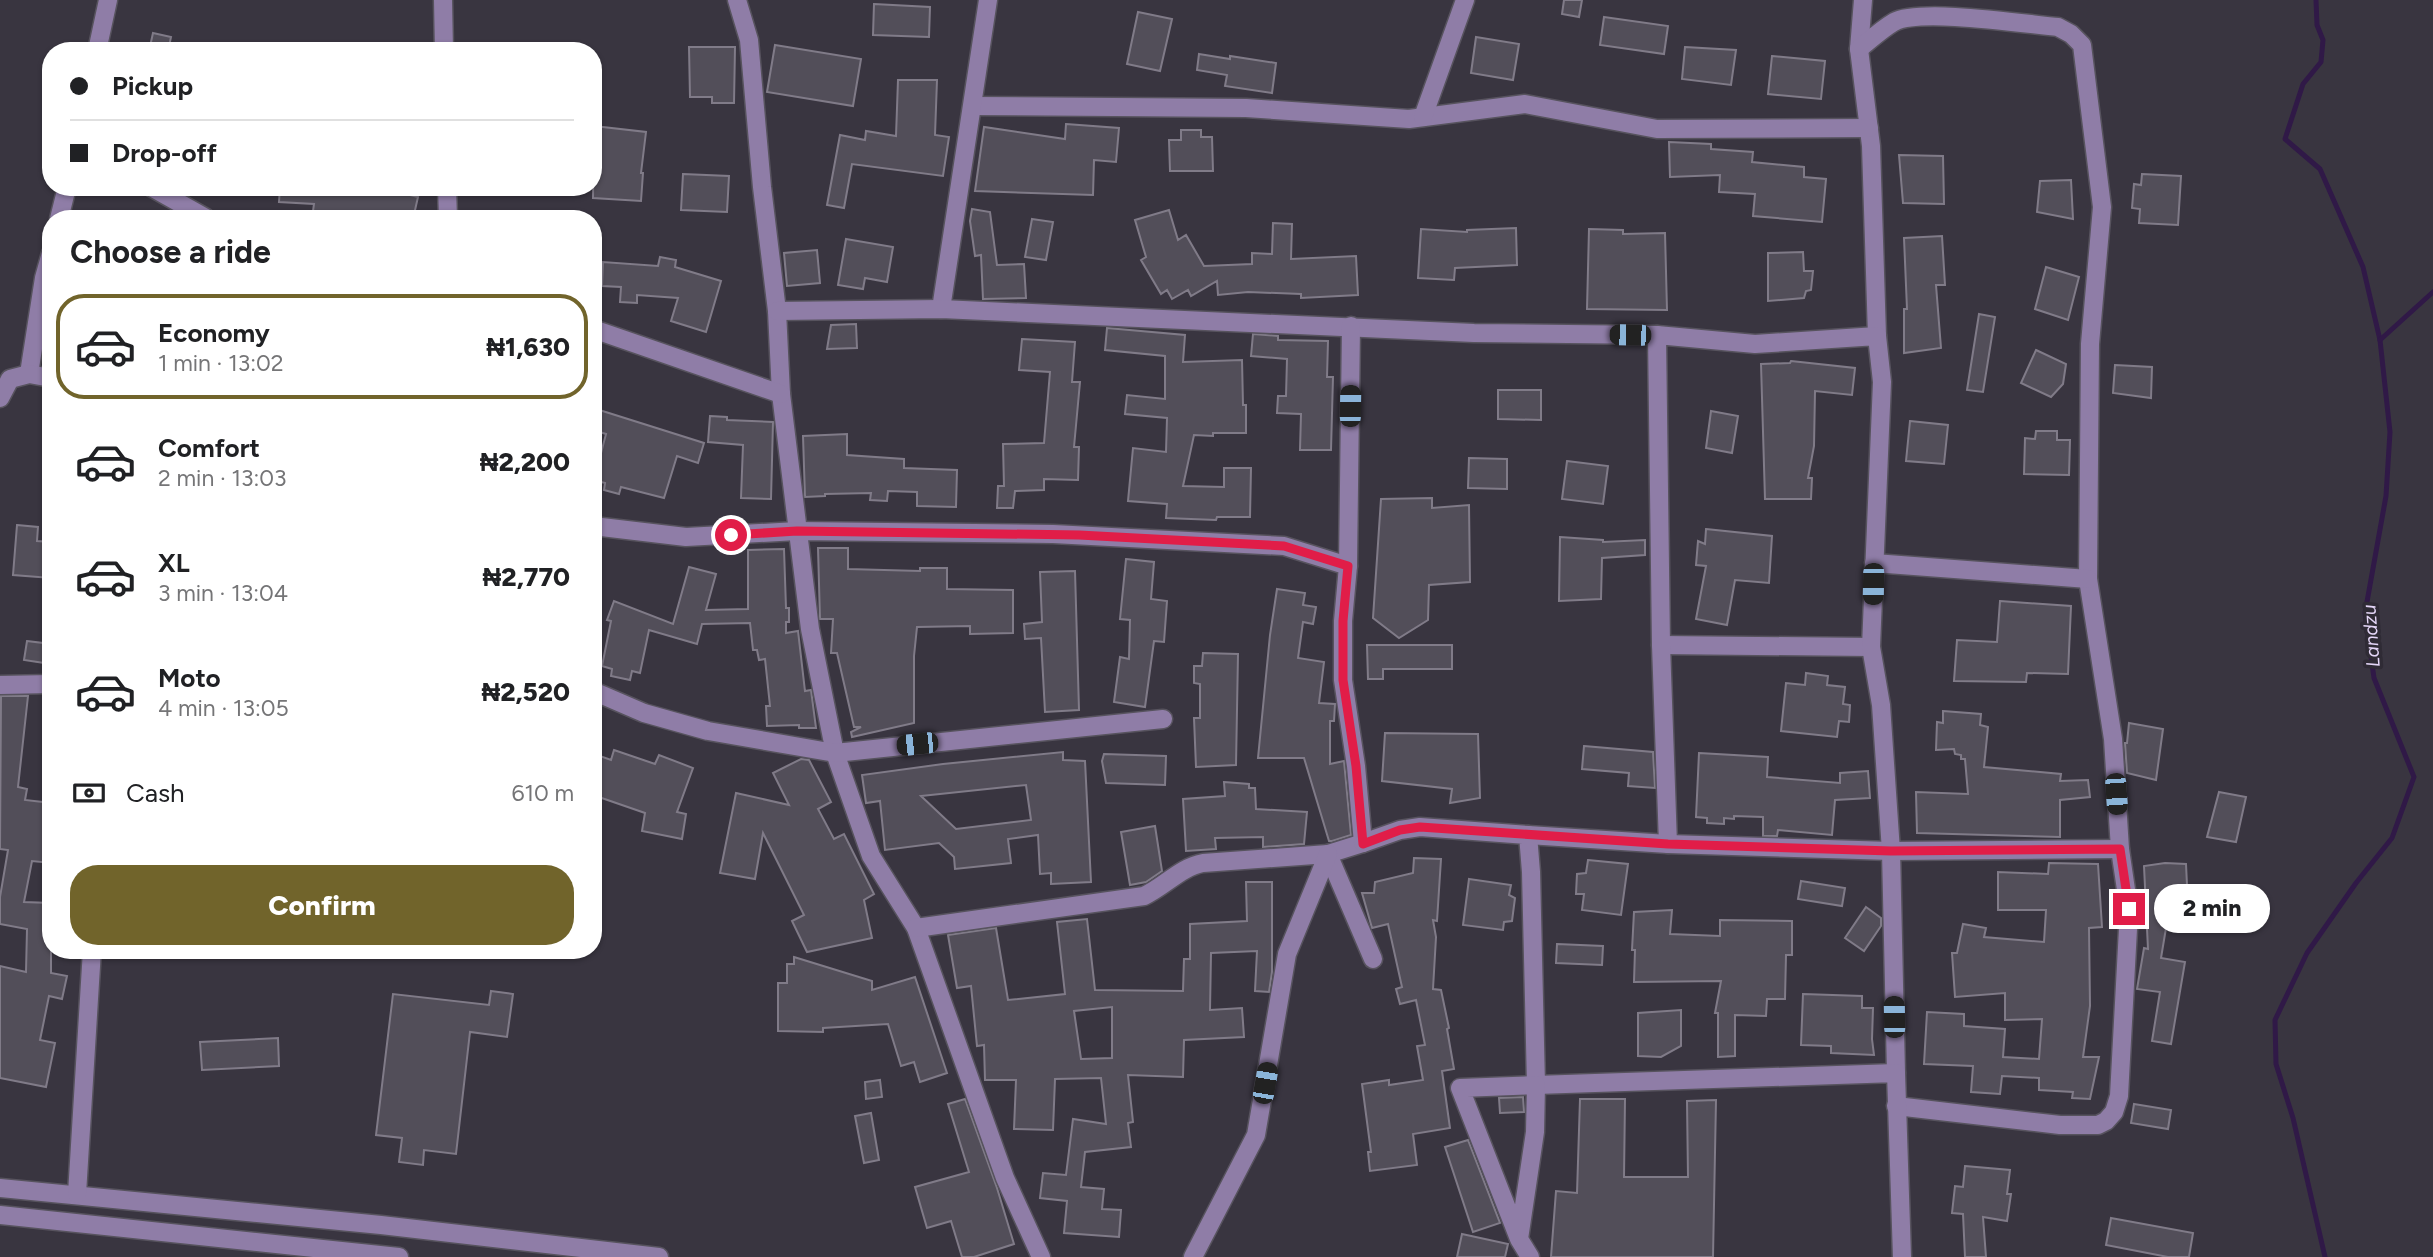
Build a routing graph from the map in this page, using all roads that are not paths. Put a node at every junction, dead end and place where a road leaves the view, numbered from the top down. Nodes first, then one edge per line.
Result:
1 (108, 0) edge
2 (443, 0) edge
3 (737, 0) edge
4 (988, 0) edge
5 (1465, 0) edge
6 (1863, 0) edge
7 (99, 42) edge
8 (444, 42) edge
9 (1859, 49) junction
10 (973, 106) junction
11 (1423, 117) junction
12 (1869, 128) junction
13 (166, 196) edge
14 (191, 210) edge
15 (42, 302) edge
16 (941, 309) junction
17 (777, 311) junction
18 (1351, 326) junction
19 (602, 333) edge
20 (1657, 335) junction
21 (1877, 336) junction
22 (29, 374) junction
23 (42, 376) edge
24 (781, 394) junction
25 (0, 398) edge
26 (602, 527) edge
27 (797, 531) junction
28 (1874, 563) junction
29 (1348, 566) junction
30 (2088, 579) junction
31 (1661, 645) junction
32 (1871, 648) junction
33 (42, 684) edge
34 (0, 685) edge
35 (602, 695) edge
36 (1163, 719) dead end
37 (835, 753) junction
38 (1528, 835) junction
39 (1363, 844) junction
40 (1668, 844) junction
41 (2120, 849) junction
42 (1891, 851) junction
43 (1328, 854) junction
44 (916, 928) junction
45 (91, 959) edge
46 (1373, 959) dead end
47 (1896, 1073) junction
48 (1536, 1085) junction
49 (1896, 1106) junction
50 (0, 1188) edge
51 (77, 1194) junction
52 (0, 1215) edge
53 (1519, 1239) junction
54 (400, 1257) edge
55 (659, 1257) edge
56 (1041, 1257) edge
57 (1194, 1257) edge
58 (1530, 1257) edge
59 (1902, 1257) edge

1 - 7 street
2 - 8 street
3 - 17 street
4 - 10 street
5 - 11 street
6 - 9 street
9 - 12 street
9 - 30 street
10 - 11 street
10 - 16 street
11 - 12 street
12 - 21 street
13 - 14 street
15 - 22 street
16 - 17 street
16 - 18 street
17 - 24 street
18 - 20 street
18 - 29 street
19 - 24 street
20 - 21 street
20 - 31 street
21 - 28 street
22 - 23 street
22 - 25 street
24 - 27 street
26 - 27 street
27 - 29 street
27 - 37 street
28 - 30 street
28 - 32 street
29 - 39 street
30 - 41 street
31 - 32 street
31 - 40 street
32 - 42 street
33 - 34 street
35 - 37 street
36 - 37 street
37 - 44 street
38 - 39 street
38 - 40 street
38 - 48 street
39 - 43 street
40 - 42 street
41 - 42 street
41 - 49 street
42 - 47 street
43 - 44 street
43 - 46 street
43 - 57 street
44 - 56 street
45 - 51 street
47 - 48 street
47 - 49 street
48 - 53 street
48 - 53 street
49 - 59 street
50 - 51 street
51 - 55 street
52 - 54 street
53 - 58 street

